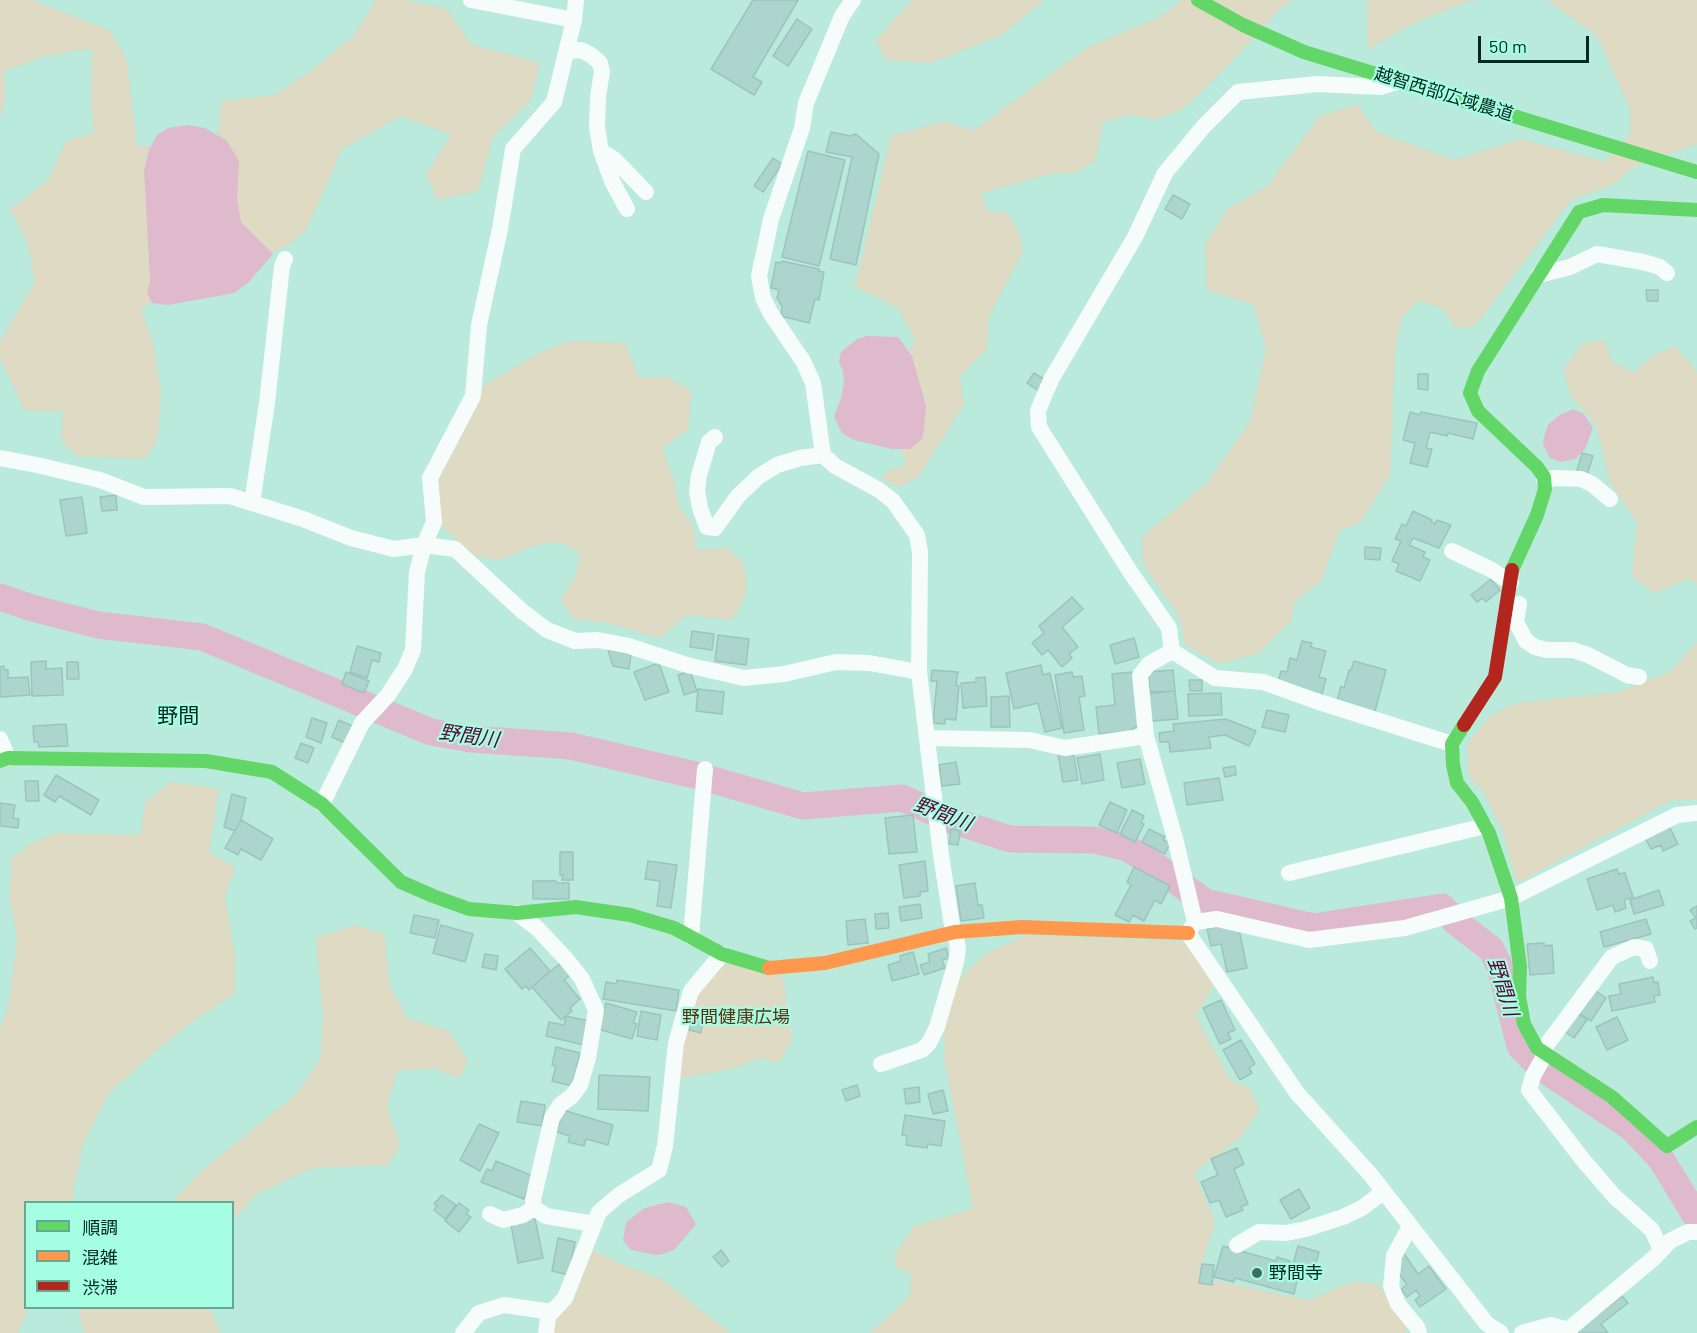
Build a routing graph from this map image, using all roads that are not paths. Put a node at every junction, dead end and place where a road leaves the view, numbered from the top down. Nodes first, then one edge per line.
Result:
1 (471, 0) edge
2 (576, 0) edge
3 (853, 0) edge
4 (1198, 0) edge
5 (574, 20) junction
6 (567, 51) junction
7 (1400, 81) junction
8 (601, 151) junction
9 (1697, 172) edge
10 (646, 192) dead end
11 (627, 209) dead end
12 (1697, 210) edge
13 (285, 259) dead end
14 (1667, 273) dead end
15 (1539, 275) junction
16 (716, 437) dead end
17 (823, 455) junction
18 (0, 458) edge
19 (1544, 480) junction
20 (1610, 499) dead end
21 (252, 503) junction
22 (424, 545) junction
23 (1452, 551) dead end
24 (1511, 587) junction
25 (1172, 651) junction
26 (919, 672) junction
27 (1639, 677) dead end
28 (1146, 736) junction
29 (928, 738) junction
30 (0, 739) edge
31 (1452, 744) junction
32 (4, 760) edge
33 (705, 769) dead end
34 (322, 804) junction
35 (1697, 813) edge
36 (1485, 826) junction
37 (1289, 873) dead end
38 (1511, 898) junction
39 (517, 913) junction
40 (1191, 927) junction
41 (954, 932) junction
42 (691, 937) junction
43 (722, 954) junction
44 (1650, 961) dead end
45 (1544, 1052) junction
46 (881, 1064) dead end
47 (1697, 1127) edge
48 (1383, 1192) junction
49 (534, 1208) junction
50 (490, 1214) dead end
51 (594, 1224) junction
52 (1410, 1226) junction
53 (1697, 1232) edge
54 (1237, 1245) dead end
55 (1661, 1250) junction
56 (549, 1311) junction
57 (1569, 1331) edge
58 (463, 1333) edge
59 (546, 1333) edge
60 (1419, 1333) edge
61 (1501, 1333) edge
62 (1522, 1333) edge

1 - 5 street
2 - 5 street
3 - 17 street
4 - 7 street, 越智西部広域農道
5 - 6 street
6 - 8 street
6 - 22 street
7 - 9 street, 越智西部広域農道
7 - 25 street
8 - 10 street
8 - 11 street
12 - 15 street
13 - 21 street
14 - 15 street
15 - 19 street
16 - 17 street
17 - 26 street
18 - 21 street
19 - 20 street
19 - 24 street
21 - 22 street
22 - 26 street
22 - 34 street
23 - 24 street
24 - 27 street
24 - 31 street
25 - 28 street
25 - 31 street
26 - 29 street
28 - 29 street
28 - 40 street
29 - 41 street
30 - 32 street
31 - 36 street
32 - 34 street
33 - 42 street
34 - 39 street
35 - 38 street
36 - 37 street
36 - 38 street
38 - 40 street
38 - 45 street
39 - 42 street
39 - 49 street
40 - 41 street
40 - 48 street
41 - 43 street
41 - 46 street
42 - 43 street
43 - 51 street
44 - 45 street
45 - 47 street
45 - 55 street
48 - 52 street
48 - 54 street
49 - 50 street
49 - 51 street
51 - 56 street
52 - 60 street
52 - 61 street
53 - 55 street
55 - 57 street
56 - 58 street
56 - 59 street
57 - 62 street

